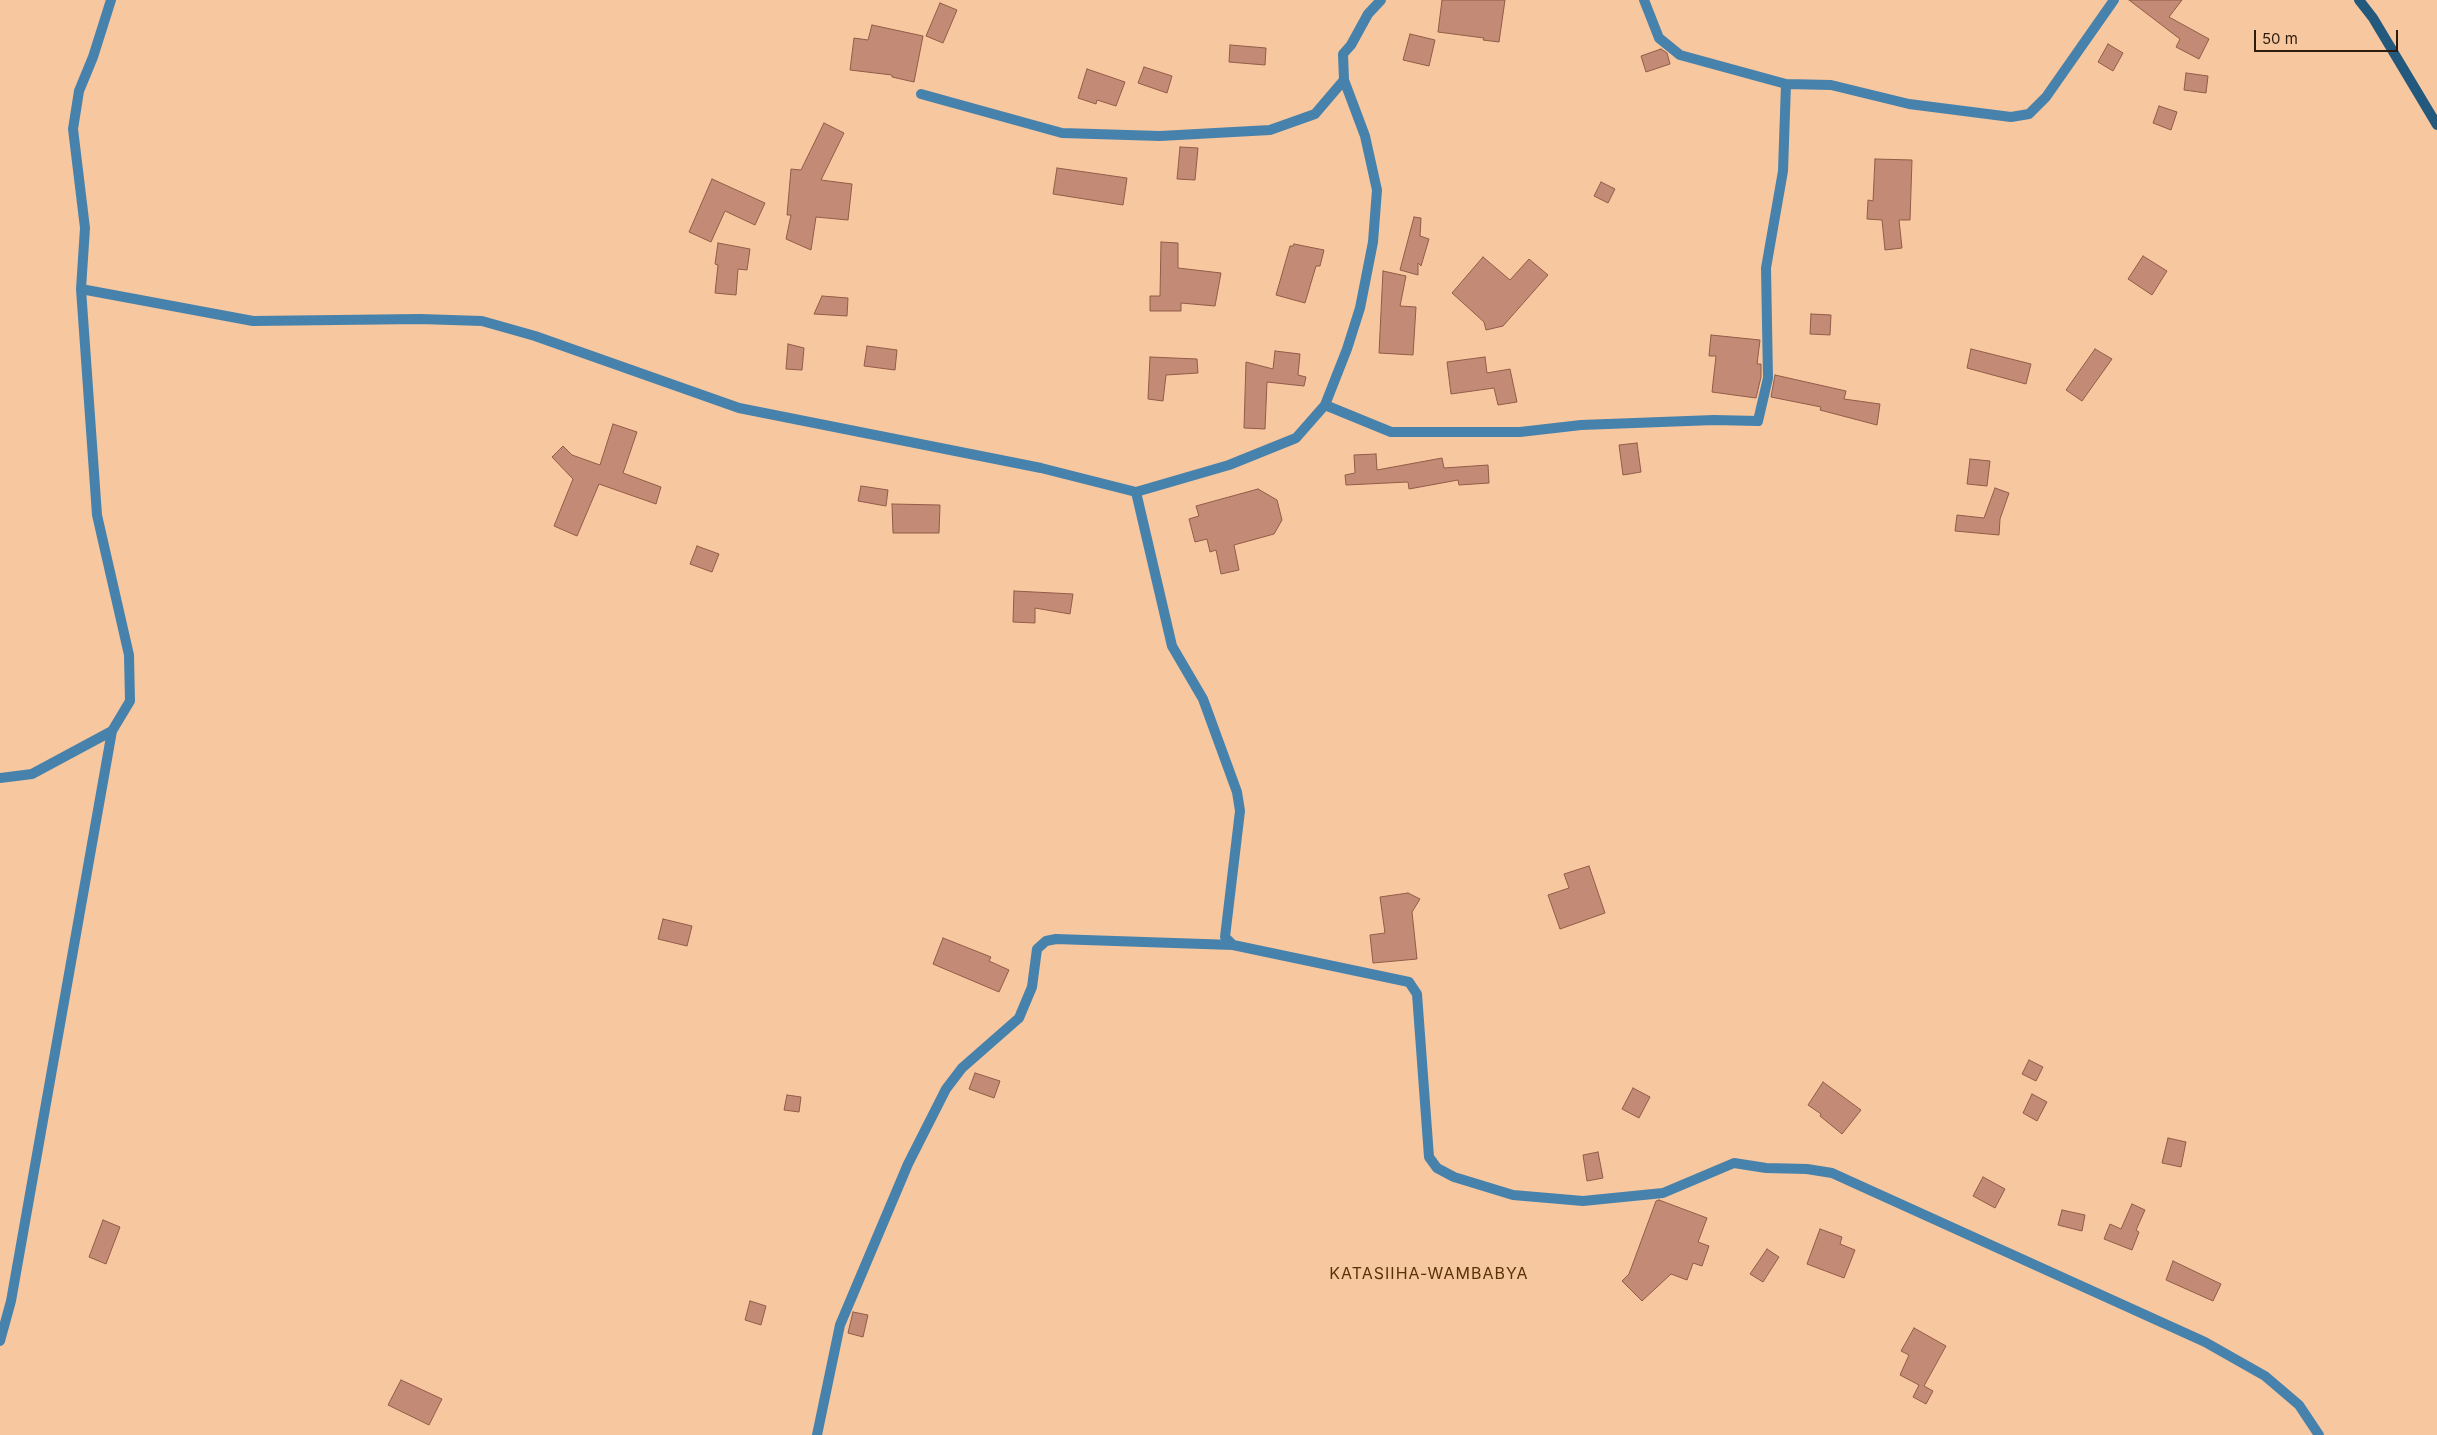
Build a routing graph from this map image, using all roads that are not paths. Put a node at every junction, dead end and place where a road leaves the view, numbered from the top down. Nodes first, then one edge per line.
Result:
1 (111, 0) edge
2 (1381, 0) edge
3 (1644, 0) edge
4 (2114, 0) edge
5 (2359, 0) edge
6 (1344, 80) junction
7 (1786, 84) junction
8 (920, 94) dead end
9 (2437, 125) edge
10 (81, 289) junction
11 (1325, 405) junction
12 (1136, 492) junction
13 (112, 731) junction
14 (0, 778) edge
15 (1233, 945) junction
16 (0, 1341) edge
17 (817, 1435) edge
18 (2319, 1435) edge

1 - 10 street
2 - 6 street
3 - 7 street
4 - 7 street
5 - 9 street
6 - 8 street
6 - 11 street
7 - 11 street
10 - 12 street
10 - 13 street
11 - 12 street
12 - 15 street
13 - 14 street
13 - 16 street
15 - 17 street
15 - 18 street

